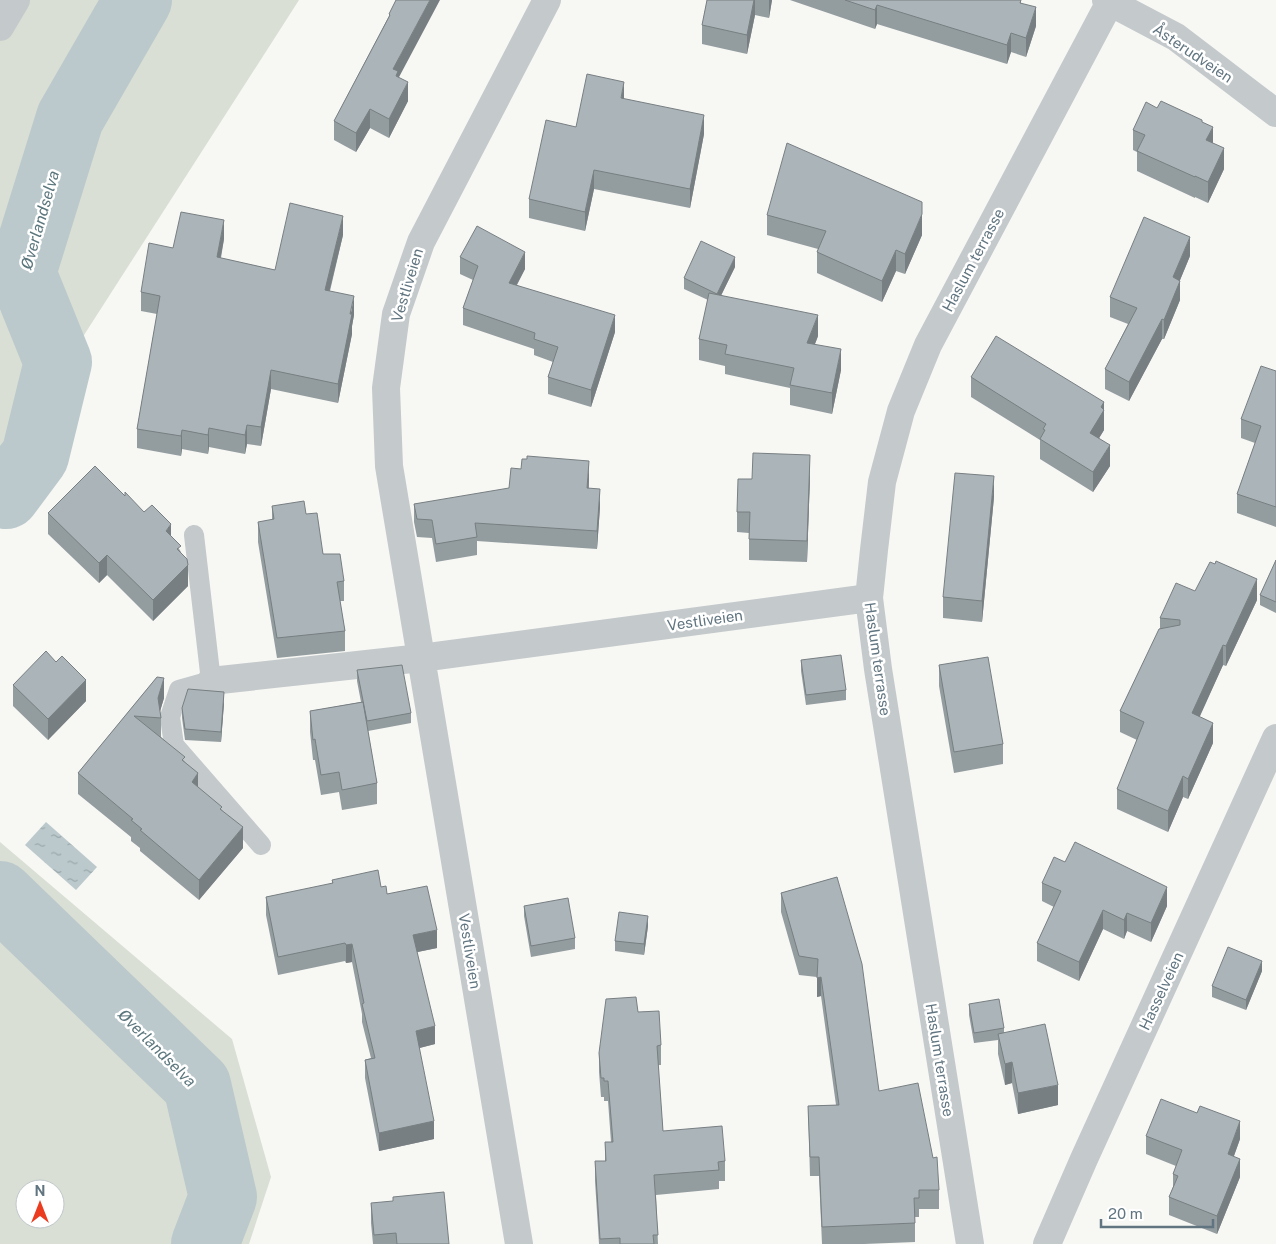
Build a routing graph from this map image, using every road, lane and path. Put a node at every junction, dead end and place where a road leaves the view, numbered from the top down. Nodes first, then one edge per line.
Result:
1 (16, 0) edge
2 (547, 0) edge
3 (1108, 1) edge
4 (0, 27) edge
5 (1276, 113) edge
6 (194, 536) dead end
7 (869, 598) junction
8 (422, 658) junction
9 (211, 681) junction
10 (1276, 738) edge
11 (261, 845) dead end
12 (518, 1244) edge
13 (970, 1244) edge
14 (1047, 1244) edge

1 - 4 street
2 - 8 street, Vestliveien
3 - 5 street, Åsterudveien
3 - 7 street, Haslum terrasse
6 - 9 lane
7 - 8 street, Vestliveien
7 - 13 street, Haslum terrasse
8 - 9 street, Vestliveien
8 - 12 street, Vestliveien
9 - 11 lane
10 - 14 street, Hasselveien

